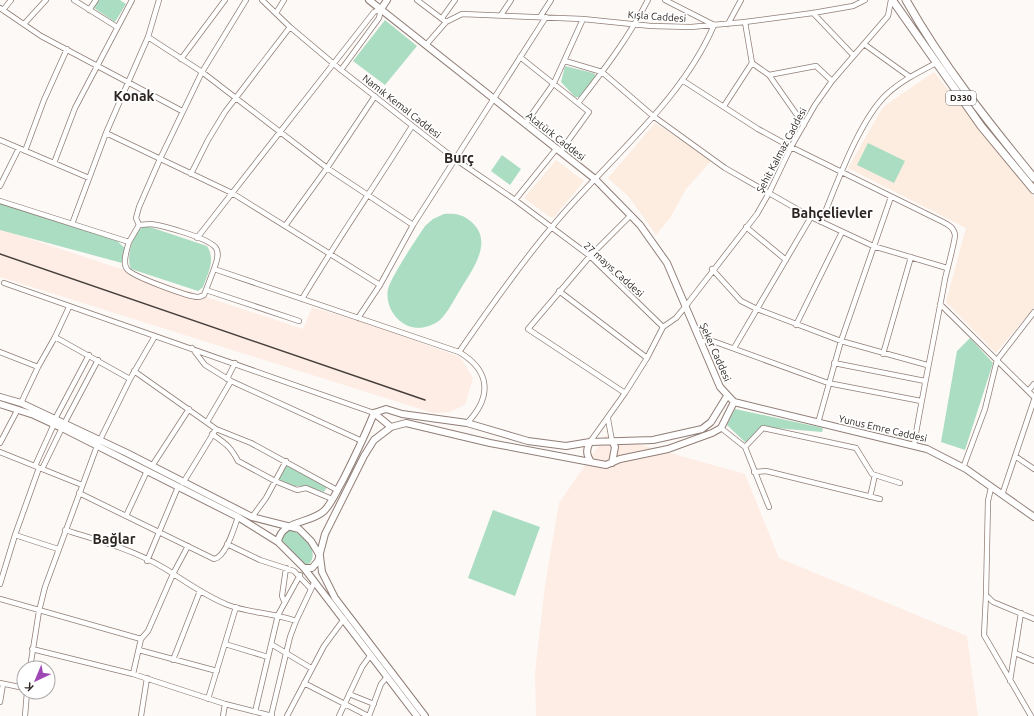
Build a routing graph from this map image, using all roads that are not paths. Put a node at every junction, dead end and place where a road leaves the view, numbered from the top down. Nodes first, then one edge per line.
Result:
1 (11, 0) edge
2 (46, 0) edge
3 (74, 0) edge
4 (96, 0) edge
5 (132, 0) edge
6 (159, 0) edge
7 (225, 0) edge
8 (246, 0) edge
9 (262, 0) edge
10 (284, 0) edge
11 (369, 0) edge
12 (388, 0) edge
13 (417, 0) edge
14 (455, 0) edge
15 (511, 0) edge
16 (551, 0) edge
17 (648, 0) edge
18 (665, 0) edge
19 (741, 0) edge
20 (865, 0) edge
21 (893, 0) edge
22 (906, 0) edge
23 (2, 9) edge
24 (381, 9) junction
25 (89, 10) junction
26 (813, 12) junction
27 (276, 13) junction
28 (501, 15) junction
29 (540, 17) junction
30 (546, 17) junction
31 (583, 19) junction
32 (444, 20) junction
33 (745, 22) junction
34 (24, 24) junction
35 (635, 24) junction
36 (728, 24) junction
37 (714, 25) junction
38 (118, 27) junction
39 (290, 27) junction
40 (148, 37) junction
41 (864, 44) junction
42 (426, 45) junction
43 (67, 49) junction
44 (854, 55) junction
45 (520, 57) junction
46 (182, 59) junction
47 (565, 62) junction
48 (752, 63) junction
49 (936, 63) junction
50 (334, 64) junction
51 (96, 66) junction
52 (341, 70) junction
53 (202, 72) junction
54 (602, 72) junction
55 (769, 75) junction
56 (910, 77) junction
57 (682, 80) junction
58 (832, 81) junction
59 (130, 82) junction
60 (554, 83) junction
61 (375, 96) junction
62 (236, 97) junction
63 (493, 98) junction
64 (578, 103) junction
65 (724, 106) junction
66 (182, 111) junction
67 (652, 116) junction
68 (525, 124) junction
69 (804, 125) junction
70 (412, 126) junction
71 (280, 132) junction
72 (106, 133) junction
73 (0, 140) edge
74 (19, 148) junction
75 (791, 148) junction
76 (559, 150) junction
77 (25, 151) junction
78 (160, 159) junction
79 (455, 159) junction
80 (54, 163) junction
81 (327, 168) junction
82 (842, 172) junction
83 (191, 174) junction
84 (89, 178) junction
85 (1034, 178) edge
86 (595, 179) junction
87 (0, 186) edge
88 (1034, 190) edge
89 (232, 193) junction
90 (769, 193) junction
91 (369, 195) junction
92 (891, 197) junction
93 (515, 200) junction
94 (0, 201) edge
95 (630, 215) junction
96 (811, 217) junction
97 (821, 222) junction
98 (72, 224) junction
99 (138, 225) junction
100 (413, 225) junction
101 (285, 226) junction
102 (746, 227) junction
103 (551, 228) junction
104 (842, 232) junction
105 (197, 238) junction
106 (128, 242) junction
107 (874, 246) junction
108 (329, 253) junction
109 (590, 256) junction
110 (911, 257) junction
111 (786, 260) junction
112 (947, 268) junction
113 (214, 269) junction
114 (712, 269) junction
115 (4, 283) dead end
116 (380, 285) junction
117 (206, 290) junction
118 (559, 291) junction
119 (302, 299) junction
120 (940, 304) junction
121 (69, 307) junction
122 (685, 307) junction
123 (757, 309) junction
124 (1034, 312) edge
125 (358, 318) junction
126 (299, 321) dead end
127 (796, 325) junction
128 (663, 327) junction
129 (156, 336) junction
130 (55, 337) junction
131 (841, 341) junction
132 (700, 342) junction
133 (192, 348) junction
134 (734, 348) junction
135 (0, 352) edge
136 (459, 352) junction
137 (883, 354) junction
138 (89, 355) junction
139 (647, 358) junction
140 (98, 360) junction
141 (997, 360) junction
142 (235, 363) junction
143 (834, 363) junction
144 (927, 365) junction
145 (38, 367) junction
146 (134, 371) junction
147 (130, 379) junction
148 (229, 380) junction
149 (925, 381) junction
150 (828, 383) junction
151 (1034, 384) edge
152 (1028, 391) junction
153 (625, 393) junction
154 (727, 396) junction
155 (0, 397) edge
156 (1034, 398) edge
157 (922, 401) junction
158 (734, 402) junction
159 (0, 404) edge
160 (20, 406) junction
161 (189, 409) junction
162 (374, 413) junction
163 (608, 419) junction
164 (54, 422) junction
165 (206, 422) junction
166 (467, 423) junction
167 (818, 423) junction
168 (63, 426) junction
169 (391, 427) junction
170 (721, 428) junction
171 (216, 429) junction
172 (212, 434) junction
173 (362, 441) junction
174 (612, 441) junction
175 (590, 442) junction
176 (0, 443) edge
177 (98, 443) junction
178 (914, 445) junction
179 (744, 447) junction
180 (0, 452) edge
181 (1014, 456) junction
182 (286, 461) junction
183 (591, 462) junction
184 (612, 463) junction
185 (152, 466) junction
186 (39, 467) junction
187 (963, 468) junction
188 (1034, 469) edge
189 (147, 471) junction
190 (754, 472) junction
191 (875, 475) junction
192 (275, 482) junction
193 (900, 483) dead end
194 (82, 485) junction
195 (181, 485) junction
196 (991, 488) junction
197 (337, 490) junction
198 (79, 493) junction
199 (1002, 495) junction
200 (870, 497) junction
201 (332, 499) junction
202 (880, 499) dead end
203 (769, 506) dead end
204 (126, 516) junction
205 (238, 517) junction
206 (252, 517) junction
207 (1034, 517) edge
208 (288, 526) junction
209 (65, 530) junction
210 (158, 532) junction
211 (14, 535) junction
212 (278, 542) junction
213 (227, 544) junction
214 (188, 546) junction
215 (58, 549) junction
216 (320, 556) junction
217 (147, 560) junction
218 (286, 568) junction
219 (304, 568) junction
220 (173, 575) junction
221 (300, 575) junction
222 (314, 583) junction
223 (0, 584) edge
224 (311, 589) junction
225 (200, 591) junction
226 (986, 595) junction
227 (0, 599) edge
228 (284, 601) junction
229 (236, 607) junction
230 (39, 610) junction
231 (1021, 613) junction
232 (278, 614) junction
233 (1034, 619) edge
234 (344, 620) junction
235 (296, 621) junction
236 (141, 639) junction
237 (225, 644) junction
238 (271, 644) junction
239 (32, 649) junction
240 (139, 650) junction
241 (286, 652) junction
242 (1015, 653) junction
243 (370, 656) junction
244 (268, 657) junction
245 (31, 660) edge
246 (174, 660) junction
247 (1034, 661) edge
248 (312, 668) junction
249 (217, 671) junction
250 (133, 674) junction
251 (387, 677) junction
252 (147, 678) junction
253 (1010, 682) junction
254 (1, 683) edge
255 (304, 683) junction
256 (16, 686) edge
257 (349, 694) junction
258 (208, 699) junction
259 (26, 700) edge
260 (0, 702) edge
261 (225, 704) junction
262 (344, 704) junction
263 (374, 704) junction
264 (255, 712) junction
265 (25, 716) edge
266 (141, 716) edge
267 (223, 716) edge
268 (271, 716) edge
269 (287, 716) edge
270 (339, 716) edge
271 (369, 716) edge
272 (417, 716) edge
273 (425, 716) edge
274 (1031, 716) edge

1 - 23 street
2 - 34 street
3 - 25 street
4 - 25 street
5 - 38 street
6 - 40 street
7 - 46 street
8 - 53 street
9 - 27 street, Namık Kemal Caddesi
10 - 27 street
11 - 24 main road, Atatürk Caddesi
12 - 24 main road
13 - 32 street
14 - 32 street
15 - 28 street
16 - 29 street
17 - 35 street
18 - 37 street
19 - 36 street
20 - 26 street, Kışla Caddesi
21 - 41 street, Şehit Kalmaz Caddesi
21 - 49 highway, D330
22 - 85 highway, D330
23 - 34 street
24 - 42 main road, Atatürk Caddesi
24 - 50 street
24 - 52 street
25 - 38 street
26 - 33 street, Kışla Caddesi
26 - 44 street
27 - 39 street, Namık Kemal Caddesi
28 - 29 street, Kışla Caddesi
28 - 32 street, Kışla Caddesi
29 - 30 street, Kışla Caddesi
30 - 31 street, Kışla Caddesi
30 - 45 street
31 - 35 street, Kışla Caddesi
31 - 47 street
32 - 42 street
33 - 36 street, Kışla Caddesi
33 - 48 street
34 - 43 street
35 - 37 street, Kışla Caddesi
35 - 54 street
36 - 37 street, Kışla Caddesi
37 - 57 street
38 - 51 street
39 - 50 street, Namık Kemal Caddesi
39 - 62 street
40 - 46 street
40 - 59 street
41 - 44 street, Şehit Kalmaz Caddesi
41 - 56 street
42 - 63 main road, Atatürk Caddesi
43 - 51 street
43 - 77 street
44 - 58 street, Şehit Kalmaz Caddesi
45 - 60 street
45 - 63 street
46 - 53 street
47 - 54 street
47 - 60 street
48 - 55 street
48 - 65 street
49 - 56 street
49 - 88 highway, D330
50 - 52 street, Namık Kemal Caddesi
50 - 71 street
51 - 59 street
51 - 80 street
52 - 61 street, Namık Kemal Caddesi
53 - 62 street
53 - 66 street
54 - 64 street
54 - 67 street
55 - 58 street
55 - 69 street
56 - 82 street
57 - 65 street
57 - 67 street
58 - 69 street, Şehit Kalmaz Caddesi
59 - 66 street
59 - 72 street
60 - 64 street
60 - 68 street
61 - 70 street, Namık Kemal Caddesi
61 - 81 street
62 - 71 street
62 - 83 street
63 - 68 main road, Atatürk Caddesi
63 - 79 street
64 - 76 street
65 - 75 street
66 - 78 street
67 - 86 street
67 - 90 street
68 - 76 main road, Atatürk Caddesi
69 - 75 street, Şehit Kalmaz Caddesi
70 - 79 street, Namık Kemal Caddesi
70 - 91 street
71 - 81 street
71 - 89 street
72 - 78 street
72 - 84 street
73 - 74 street
74 - 77 street
74 - 87 street
75 - 82 street
75 - 90 street, Şehit Kalmaz Caddesi
76 - 86 main road, Atatürk Caddesi
76 - 93 street
77 - 80 street
78 - 83 street
78 - 99 street
79 - 93 street, Namık Kemal Caddesi
79 - 100 street
80 - 84 street
81 - 91 street
81 - 101 street
82 - 92 street
82 - 97 street
83 - 89 street
84 - 98 street
86 - 95 main road, Atatürk Caddesi
86 - 103 street
89 - 101 street
89 - 105 street
90 - 96 street
90 - 102 street, Şehit Kalmaz Caddesi
91 - 100 street
91 - 108 street
92 - 107 street
92 - 112 street
93 - 103 street, Namık Kemal Caddesi
94 - 98 street
95 - 109 street
95 - 122 main road, Atatürk Caddesi
96 - 97 street
96 - 111 street
97 - 104 street
98 - 106 street
99 - 105 street
99 - 106 street
100 - 116 street
101 - 108 street
102 - 111 street
102 - 114 street, Şehit Kalmaz Caddesi
103 - 109 street, 27 mayıs Caddesi
103 - 136 street
104 - 107 street
104 - 127 street
105 - 113 street
106 - 117 street
107 - 110 street
107 - 131 street
108 - 116 street
108 - 119 street
109 - 118 street
109 - 128 street, 27 mayıs Caddesi
110 - 112 street
110 - 137 street
111 - 123 street
112 - 120 street
113 - 117 street
113 - 119 street
114 - 122 street, Şehit Kalmaz Caddesi
114 - 123 street
115 - 121 street
116 - 125 street
117 - 126 street
118 - 139 street
118 - 153 street
119 - 125 street
120 - 141 street
120 - 144 street
121 - 129 street
121 - 130 street
122 - 128 street, Şehit Kalmaz Caddesi
122 - 132 main road, Şeker Caddesi
123 - 127 street
123 - 134 street
124 - 141 street
125 - 136 street
127 - 131 street
128 - 139 street
129 - 133 street
129 - 146 street
130 - 138 street
130 - 145 street
131 - 137 street
131 - 143 street
132 - 134 street
132 - 154 main road, Şeker Caddesi
133 - 142 street
133 - 148 street
134 - 150 street
135 - 145 street
136 - 166 street
137 - 144 street
138 - 140 street
138 - 164 street
139 - 153 street
140 - 147 street
140 - 168 street
141 - 152 street
141 - 187 street
142 - 148 street
142 - 162 street
143 - 149 street
143 - 150 street
144 - 149 street
145 - 160 street
146 - 147 street
146 - 161 street
147 - 177 street
148 - 165 street
148 - 173 street
149 - 157 street
150 - 157 street
150 - 167 street
151 - 152 street
152 - 156 street
153 - 163 street
154 - 158 main road, Şeker Caddesi
154 - 174 main road
155 - 160 main road
156 - 181 street
157 - 178 street
158 - 167 main road, Yunus Emre Caddesi
158 - 170 main road
159 - 160 main road
160 - 164 main road
160 - 176 street
161 - 165 street
161 - 185 street
162 - 166 main road
162 - 169 main road
162 - 173 main road
163 - 174 street
163 - 175 street
164 - 168 main road
164 - 186 street
165 - 171 street
166 - 175 main road
167 - 178 main road, Yunus Emre Caddesi
168 - 177 main road
168 - 186 street
169 - 183 main road
169 - 216 main road
170 - 179 street
170 - 184 main road
171 - 172 street
171 - 182 street
172 - 192 street
172 - 195 street
173 - 197 main road
174 - 175 main road
174 - 184 main road
175 - 183 main road
177 - 185 main road
177 - 189 main road
177 - 194 street
178 - 187 main road, Yunus Emre Caddesi
179 - 190 street
179 - 191 street
180 - 186 street
181 - 188 street
181 - 199 street
182 - 192 street
182 - 197 street
183 - 184 main road
185 - 195 main road
186 - 194 street
186 - 211 street
187 - 196 main road, Yunus Emre Caddesi
189 - 195 main road
189 - 204 street
190 - 200 street
190 - 203 street
191 - 193 street
191 - 200 street
192 - 201 street
192 - 206 street
194 - 198 street
195 - 205 main road
195 - 206 main road
195 - 210 street
196 - 199 main road, Yunus Emre Caddesi
196 - 226 street
197 - 201 main road
198 - 204 street
198 - 209 street
199 - 207 main road, Yunus Emre Caddesi
200 - 202 street
201 - 208 main road
204 - 210 street
205 - 212 main road
205 - 213 street
206 - 208 main road
208 - 212 main road
208 - 216 main road
209 - 215 street
209 - 217 street
210 - 214 street
210 - 217 street
211 - 215 street
211 - 223 street
212 - 219 main road
213 - 214 street
213 - 218 street
214 - 220 street
215 - 230 street
216 - 219 main road
216 - 273 main road
217 - 220 street
218 - 221 street
218 - 228 street
219 - 222 main road
220 - 225 street
220 - 236 street
221 - 224 street
221 - 228 street
222 - 224 street
222 - 234 main road
224 - 235 street
225 - 229 street
225 - 246 street
226 - 231 street
226 - 253 street
227 - 230 street
228 - 232 street
229 - 232 street
229 - 237 street
230 - 236 street
230 - 239 street
231 - 233 street
231 - 242 street
232 - 235 street
232 - 238 street
234 - 243 main road
234 - 248 street
235 - 241 street
236 - 240 street
237 - 244 street
237 - 249 street
238 - 241 street
238 - 244 street
239 - 245 street
239 - 250 street
240 - 246 street
240 - 250 street
241 - 248 street
241 - 268 street
242 - 247 street
242 - 253 street
243 - 251 main road
243 - 257 street
244 - 264 street
246 - 249 street
248 - 255 street
249 - 258 street
250 - 252 street
251 - 263 street
251 - 272 main road
252 - 258 street
252 - 266 street
253 - 274 street
254 - 256 street
254 - 260 street
255 - 262 street
255 - 269 street
257 - 262 street
257 - 263 street
258 - 261 street
259 - 265 street
261 - 264 street
261 - 267 street
262 - 270 street
262 - 271 street
263 - 271 street
264 - 268 street

